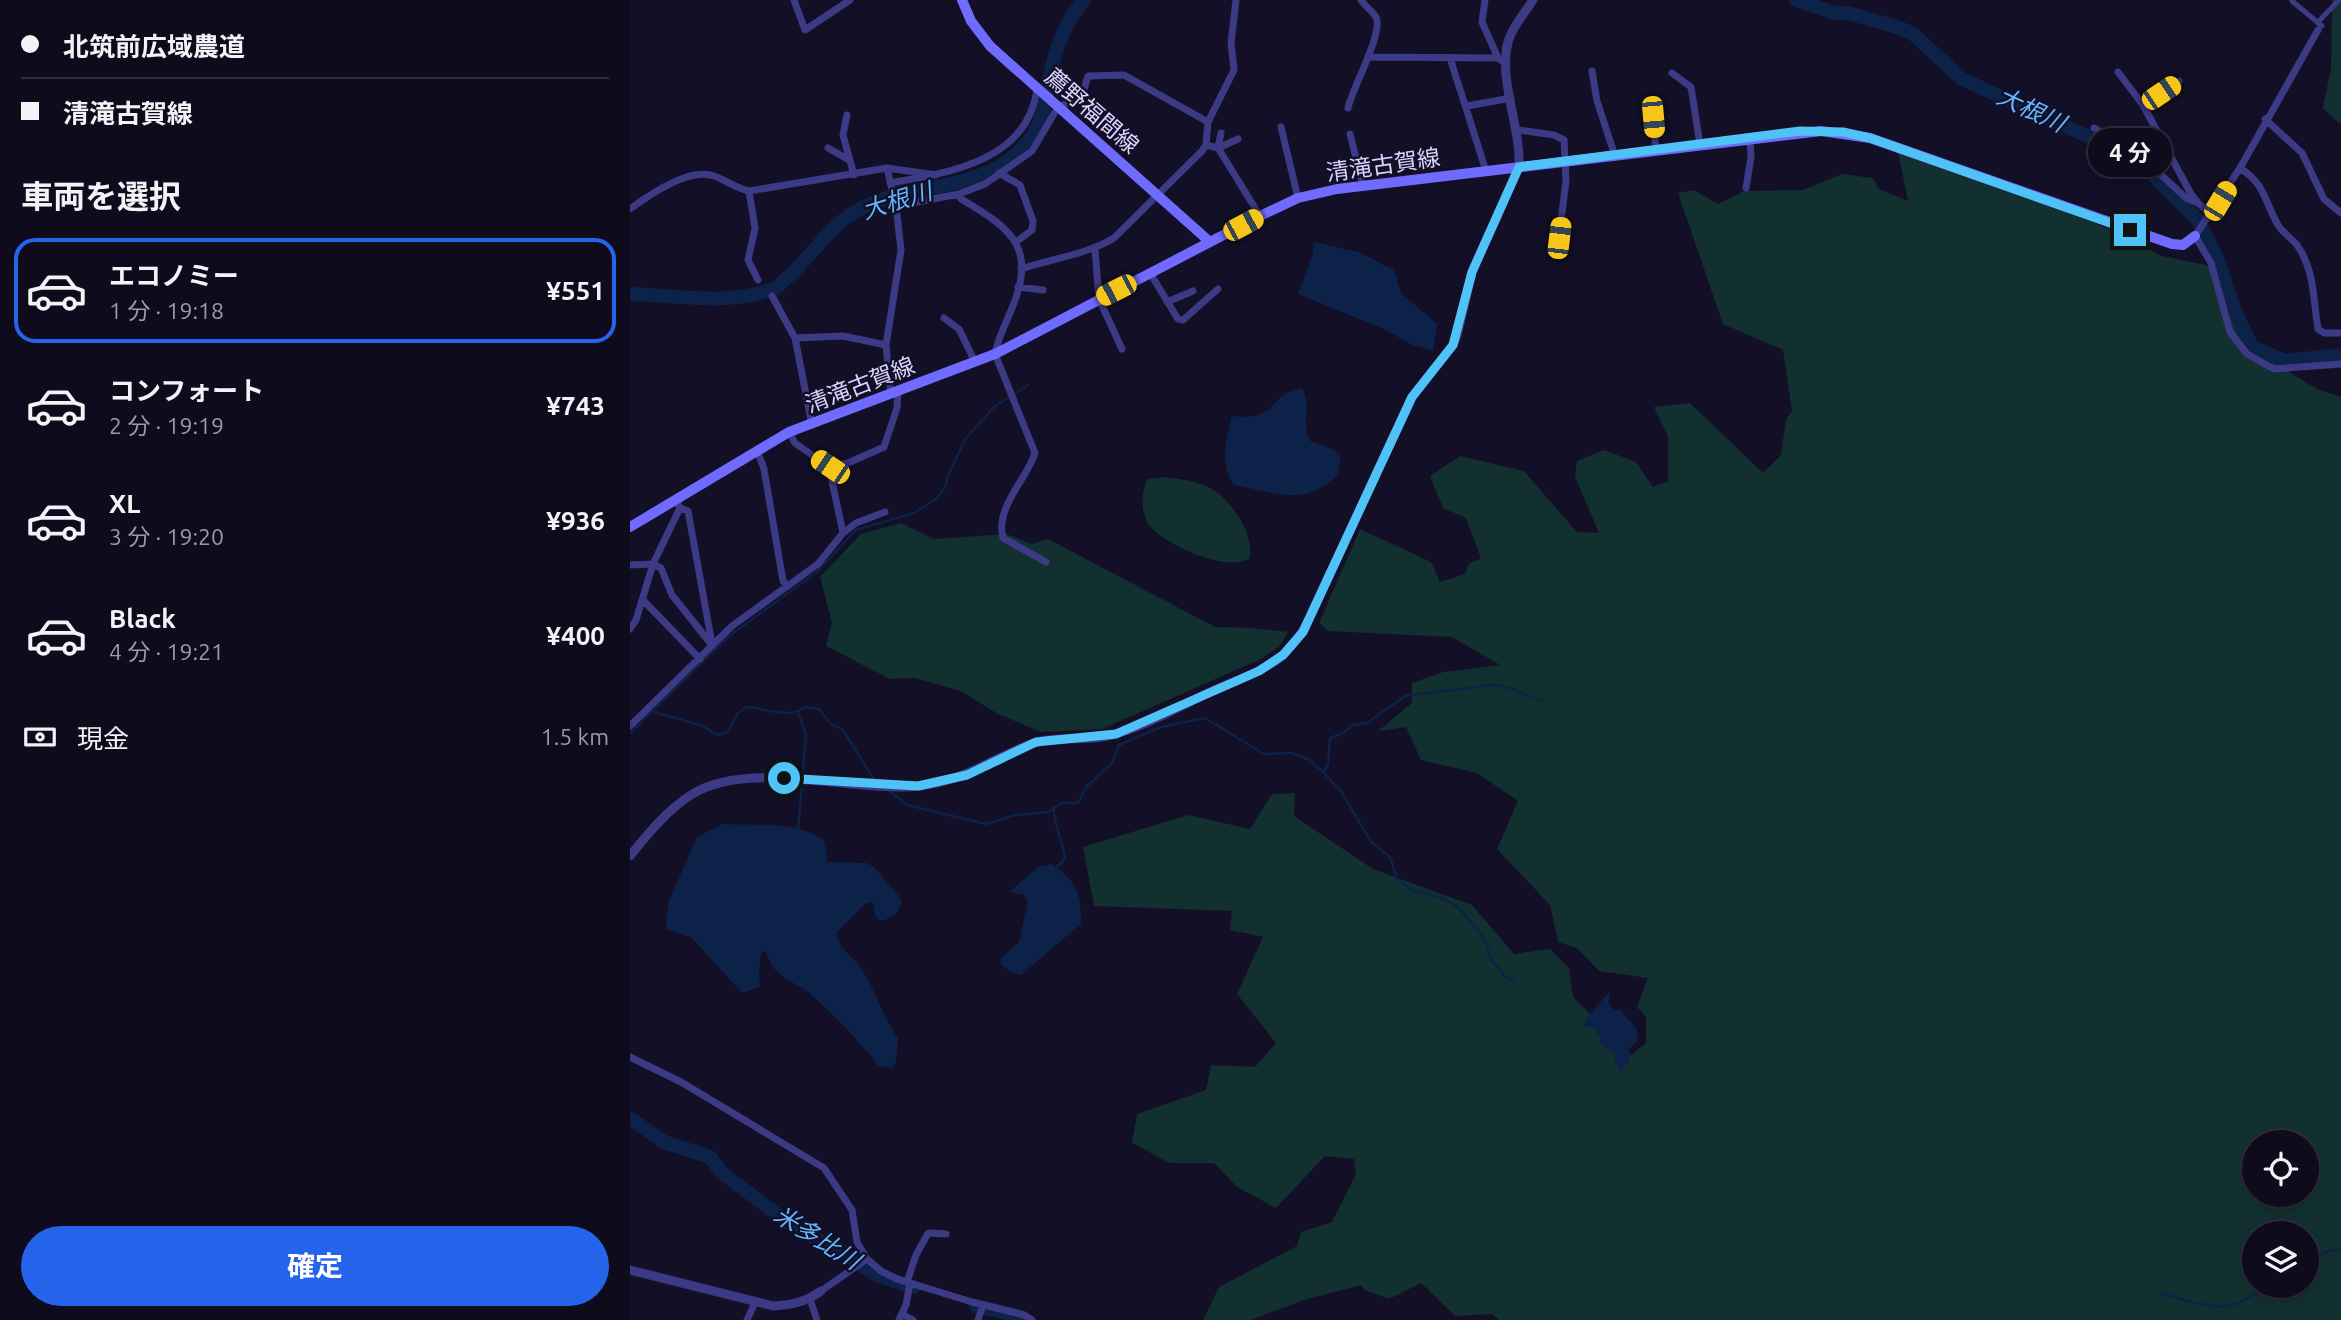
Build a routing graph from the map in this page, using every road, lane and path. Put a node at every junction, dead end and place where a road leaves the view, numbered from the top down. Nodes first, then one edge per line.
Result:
1 (794, 0) edge
2 (850, 0) edge
3 (962, 0) edge
4 (1236, 0) edge
5 (1361, 0) edge
6 (1485, 0) edge
7 (1533, 0) edge
8 (2339, 0) edge
9 (2292, 1) edge
10 (2319, 26) junction
11 (1369, 57) junction
12 (1450, 58) junction
13 (1498, 58) junction
14 (1507, 64) junction
15 (1592, 71) dead end
16 (2118, 72) dead end
17 (1672, 73) dead end
18 (2179, 80) dead end
19 (1037, 89) junction
20 (1511, 97) junction
21 (1055, 105) junction
22 (2143, 105) junction
23 (1467, 106) junction
24 (1348, 108) dead end
25 (847, 115) dead end
26 (1653, 117) dead end
27 (2265, 119) junction
28 (1208, 122) junction
29 (1281, 127) dead end
30 (2094, 128) dead end
31 (1518, 130) junction
32 (1221, 133) dead end
33 (1350, 134) dead end
34 (1750, 138) junction
35 (1238, 139) dead end
36 (1206, 145) junction
37 (1700, 145) junction
38 (828, 148) dead end
39 (1218, 148) junction
40 (1656, 151) junction
41 (1615, 156) junction
42 (849, 160) junction
43 (1566, 162) junction
44 (1519, 167) junction
45 (2239, 168) junction
46 (887, 169) junction
47 (1486, 171) junction
48 (999, 173) junction
49 (854, 175) junction
50 (936, 175) junction
51 (890, 183) junction
52 (1363, 186) junction
53 (1746, 188) dead end
54 (749, 191) junction
55 (959, 194) junction
56 (1158, 196) junction
57 (1298, 198) junction
58 (2198, 203) junction
59 (896, 206) junction
60 (630, 209) edge
61 (2341, 212) edge
62 (2211, 215) junction
63 (1260, 216) junction
64 (2195, 236) junction
65 (1559, 238) dead end
66 (1017, 241) junction
67 (1210, 242) junction
68 (1095, 249) junction
69 (1021, 270) junction
70 (1150, 273) junction
71 (758, 280) dead end
72 (1018, 287) junction
73 (1218, 289) dead end
74 (1043, 290) dead end
75 (1193, 291) dead end
76 (772, 296) dead end
77 (1099, 299) junction
78 (1167, 302) junction
79 (944, 317) dead end
80 (2341, 333) edge
81 (795, 338) junction
82 (886, 345) junction
83 (1122, 349) dead end
84 (995, 354) junction
85 (975, 362) junction
86 (2341, 364) edge
87 (895, 392) junction
88 (812, 425) junction
89 (789, 432) junction
90 (757, 450) junction
91 (830, 467) junction
92 (678, 504) junction
93 (886, 512) dead end
94 (630, 527) edge
95 (843, 533) junction
96 (1046, 562) dead end
97 (653, 564) junction
98 (630, 565) edge
99 (788, 586) junction
100 (643, 600) junction
101 (630, 629) edge
102 (712, 644) junction
103 (700, 659) junction
104 (630, 726) edge
105 (630, 856) edge
106 (630, 1057) edge
107 (946, 1234) dead end
108 (867, 1259) junction
109 (630, 1269) edge
110 (908, 1282) junction
111 (821, 1291) joint
112 (810, 1299) junction
113 (755, 1303) junction
114 (983, 1305) junction
115 (901, 1317) edge
116 (747, 1320) edge
117 (817, 1320) edge
118 (913, 1320) edge
119 (978, 1320) edge
120 (1032, 1320) edge

1 - 2 street
3 - 19 main road, 薦野福間線
4 - 28 street
5 - 11 street
6 - 13 street
7 - 14 street
8 - 10 street
9 - 10 street
10 - 27 street
11 - 12 street
11 - 24 street
12 - 13 street
12 - 23 street
13 - 14 street
14 - 20 street
15 - 41 street
16 - 22 street
17 - 37 street
18 - 22 street
19 - 21 main road, 薦野福間線
19 - 50 street
20 - 23 street
20 - 31 street
21 - 28 street
21 - 48 street
21 - 56 main road, 薦野福間線
22 - 58 street
23 - 47 street
25 - 42 street
26 - 40 street
27 - 45 street
27 - 61 street
28 - 36 street
29 - 57 street
30 - 58 street
31 - 43 street
31 - 44 street
32 - 39 street
33 - 52 street
34 - 37 main road, 清滝古賀線
34 - 53 street
34 - 64 main road, 清滝古賀線
35 - 39 street
36 - 39 street
36 - 56 street
37 - 40 main road, 清滝古賀線
38 - 42 street
39 - 63 street
40 - 41 main road, 清滝古賀線
41 - 43 main road, 清滝古賀線
42 - 49 street
43 - 44 main road, 清滝古賀線
43 - 65 street
44 - 47 main road, 清滝古賀線
44 - 105 street
45 - 62 street
45 - 80 street
46 - 49 street
46 - 50 street
46 - 51 street
47 - 52 main road, 清滝古賀線
48 - 55 street
48 - 66 street
49 - 54 street
50 - 51 street
51 - 59 street
52 - 57 main road, 清滝古賀線
54 - 60 street
54 - 71 street
55 - 59 street
55 - 66 street
56 - 67 main road, 薦野福間線
56 - 68 street
57 - 63 main road, 清滝古賀線
58 - 62 street
59 - 82 street
62 - 64 street
63 - 67 main road, 清滝古賀線
64 - 86 street
66 - 69 street
67 - 70 main road, 清滝古賀線
68 - 69 street
68 - 77 street
69 - 72 street
70 - 77 main road, 清滝古賀線
70 - 78 street
72 - 74 street
72 - 84 street
73 - 78 street
75 - 78 street
76 - 81 street
77 - 83 street
77 - 84 main road, 清滝古賀線
79 - 85 street
81 - 82 street
81 - 88 street
82 - 87 street
84 - 85 main road, 清滝古賀線
84 - 96 street
85 - 87 main road, 清滝古賀線
87 - 88 main road, 清滝古賀線
87 - 91 street
88 - 89 main road, 清滝古賀線
89 - 90 main road, 清滝古賀線
89 - 91 street
90 - 92 main road, 清滝古賀線
90 - 99 street
91 - 95 street
92 - 94 main road, 清滝古賀線
92 - 97 street
92 - 102 street
93 - 95 street
95 - 99 street
97 - 98 street
97 - 100 street
97 - 102 street
99 - 102 street
100 - 101 street
100 - 103 street
102 - 103 street
103 - 104 street
106 - 108 street
107 - 110 street
108 - 110 street
108 - 111 street
109 - 113 street
110 - 114 street
110 - 115 street
111 - 112 street
112 - 113 street
112 - 117 street
113 - 116 street
114 - 119 street
114 - 120 street
115 - 118 street

